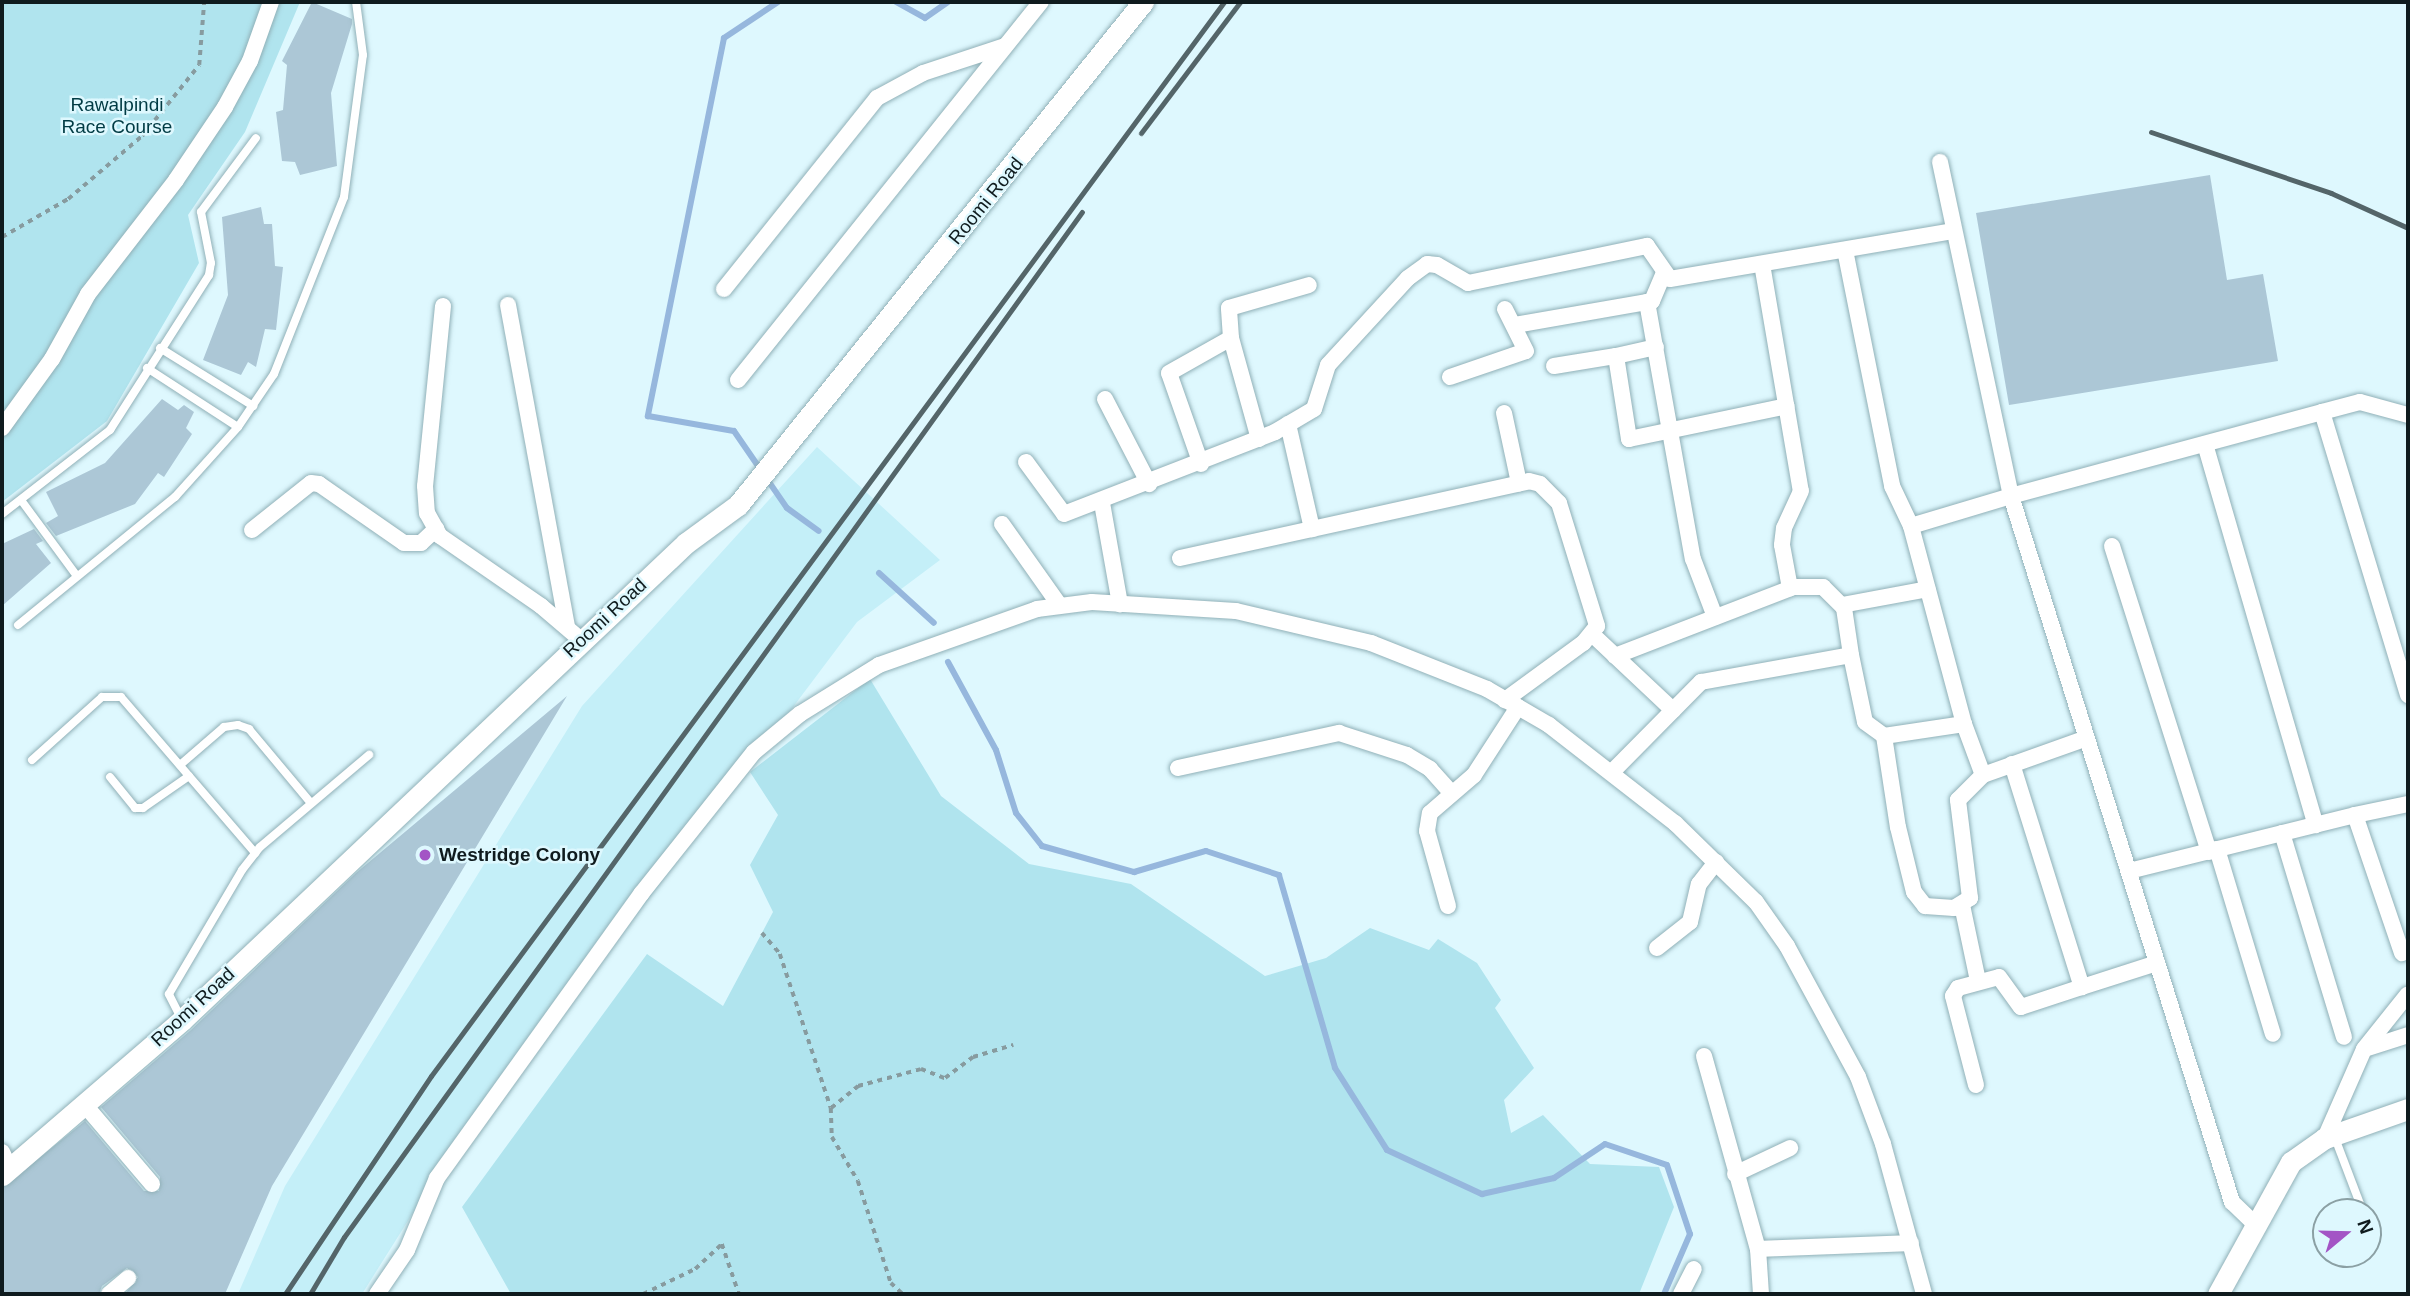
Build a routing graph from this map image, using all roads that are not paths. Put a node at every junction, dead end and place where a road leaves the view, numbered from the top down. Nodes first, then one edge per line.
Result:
1 (271, 2) edge
2 (356, 2) edge
3 (1041, 2) edge
4 (1143, 2) edge
5 (1005, 46) junction
6 (256, 138) dead end
7 (1940, 162) dead end
8 (1955, 231) junction
9 (1845, 250) junction
10 (1762, 264) junction
11 (1663, 275) junction
12 (1309, 285) dead end
13 (723, 289) dead end
14 (1647, 302) junction
15 (509, 305) dead end
16 (443, 306) dead end
17 (1505, 309) dead end
18 (1515, 325) junction
19 (1231, 338) junction
20 (1656, 347) junction
21 (160, 348) junction
22 (1616, 356) junction
23 (1554, 366) dead end
24 (148, 368) junction
25 (1450, 377) dead end
26 (737, 380) dead end
27 (1105, 399) dead end
28 (253, 406) junction
29 (1787, 406) junction
30 (1504, 412) dead end
31 (2322, 412) junction
32 (2408, 415) edge
33 (1288, 424) junction
34 (238, 427) junction
35 (2, 428) edge
36 (1671, 430) junction
37 (1259, 439) junction
38 (2205, 444) junction
39 (1026, 462) dead end
40 (1200, 464) junction
41 (1519, 483) junction
42 (1149, 484) junction
43 (2011, 496) junction
44 (22, 500) junction
45 (1102, 503) junction
46 (2, 514) edge
47 (1002, 524) dead end
48 (1911, 526) junction
49 (436, 529) junction
50 (1312, 529) junction
51 (252, 530) dead end
52 (2112, 546) dead end
53 (1180, 558) dead end
54 (76, 575) junction
55 (1790, 589) junction
56 (1928, 589) junction
57 (1120, 604) junction
58 (1842, 604) junction
59 (1060, 606) junction
60 (1715, 617) junction
61 (18, 625) dead end
62 (574, 633) junction
63 (1593, 635) junction
64 (1851, 655) junction
65 (1615, 656) junction
66 (2408, 695) edge
67 (1512, 703) junction
68 (1673, 710) junction
69 (1964, 724) junction
70 (1884, 736) junction
71 (2087, 737) junction
72 (369, 755) dead end
73 (32, 760) dead end
74 (2012, 764) junction
75 (180, 765) junction
76 (1178, 768) dead end
77 (1612, 772) junction
78 (1983, 775) junction
79 (189, 776) junction
80 (110, 778) dead end
81 (1451, 792) junction
82 (310, 802) junction
83 (2408, 804) edge
84 (2355, 815) junction
85 (2316, 825) junction
86 (2283, 833) junction
87 (2213, 850) junction
88 (255, 853) junction
89 (1716, 862) junction
90 (2129, 871) junction
91 (1962, 905) junction
92 (1448, 906) dead end
93 (1657, 948) dead end
94 (2402, 953) dead end
95 (2157, 963) junction
96 (1978, 981) junction
97 (2082, 987) junction
98 (2408, 995) edge
99 (182, 1020) junction
100 (2273, 1034) dead end
101 (2408, 1035) edge
102 (2344, 1037) dead end
103 (2364, 1049) junction
104 (1704, 1056) dead end
105 (1976, 1085) dead end
106 (84, 1104) junction
107 (2408, 1109) edge
108 (2329, 1136) junction
109 (1790, 1148) dead end
110 (4, 1165) edge
111 (1735, 1174) junction
112 (152, 1184) dead end
113 (2357, 1198) edge
114 (2258, 1227) junction
115 (1911, 1243) junction
116 (1758, 1249) junction
117 (1694, 1269) dead end
118 (128, 1278) dead end
119 (109, 1294) edge
120 (377, 1294) edge
121 (1681, 1294) edge
122 (1761, 1294) edge
123 (1924, 1294) edge
124 (2218, 1294) edge

1 - 35 street
2 - 28 lane
3 - 5 street
4 - 62 street, Roomi Road
5 - 13 street
5 - 26 street
6 - 21 lane
7 - 8 street
8 - 9 street
8 - 43 street
9 - 10 street
9 - 48 street
10 - 11 street
10 - 29 street
11 - 14 street
11 - 33 street
12 - 19 street
14 - 18 street
14 - 20 street
15 - 62 street
16 - 49 street
17 - 18 street
18 - 25 street
19 - 37 street
19 - 40 street
20 - 22 street
20 - 36 street
21 - 24 lane
21 - 28 lane
22 - 23 street
22 - 36 street
24 - 34 lane
24 - 44 lane
27 - 42 street
28 - 34 lane
29 - 36 street
29 - 55 street
30 - 41 street
31 - 32 street
31 - 38 street
31 - 66 street
33 - 37 street
33 - 50 street
34 - 54 lane
36 - 60 street
37 - 40 street
38 - 43 street
38 - 85 street
39 - 45 street
40 - 42 street
41 - 50 street
41 - 63 street
42 - 45 street
43 - 48 street
43 - 71 street
44 - 46 lane
44 - 54 lane
45 - 57 street
47 - 59 street
48 - 56 street
49 - 51 street
49 - 62 street
50 - 53 street
52 - 87 street
54 - 61 lane
55 - 58 street
55 - 60 street
56 - 58 street
56 - 69 street
57 - 59 street
57 - 67 street
58 - 64 street
59 - 120 street
60 - 65 street
62 - 99 street, Roomi Road
63 - 65 street
63 - 67 street
64 - 68 street
64 - 70 street
65 - 68 street
67 - 77 street
67 - 81 street
68 - 77 street
69 - 70 street
69 - 78 street
70 - 91 street
71 - 74 street
71 - 90 street
72 - 82 lane
73 - 75 lane
74 - 78 street
74 - 97 street
75 - 79 lane
75 - 82 lane
76 - 81 street
77 - 89 street
78 - 91 street
79 - 80 lane
79 - 88 lane
81 - 92 street
82 - 88 lane
83 - 84 street
84 - 85 street
84 - 94 street
85 - 86 street
86 - 87 street
86 - 102 street
87 - 90 street
87 - 100 street
88 - 99 lane
89 - 93 street
89 - 115 street
90 - 95 street
91 - 96 street
95 - 97 street
95 - 114 street
96 - 97 street
96 - 105 street
98 - 103 street
99 - 106 street, Roomi Road
101 - 103 street
103 - 108 street
104 - 111 street
106 - 110 street, Roomi Road
106 - 112 street
107 - 108 street
108 - 113 lane
108 - 114 street
109 - 111 street
111 - 116 street
114 - 124 street
115 - 116 street
115 - 123 street
116 - 122 street
117 - 121 street
118 - 119 street

